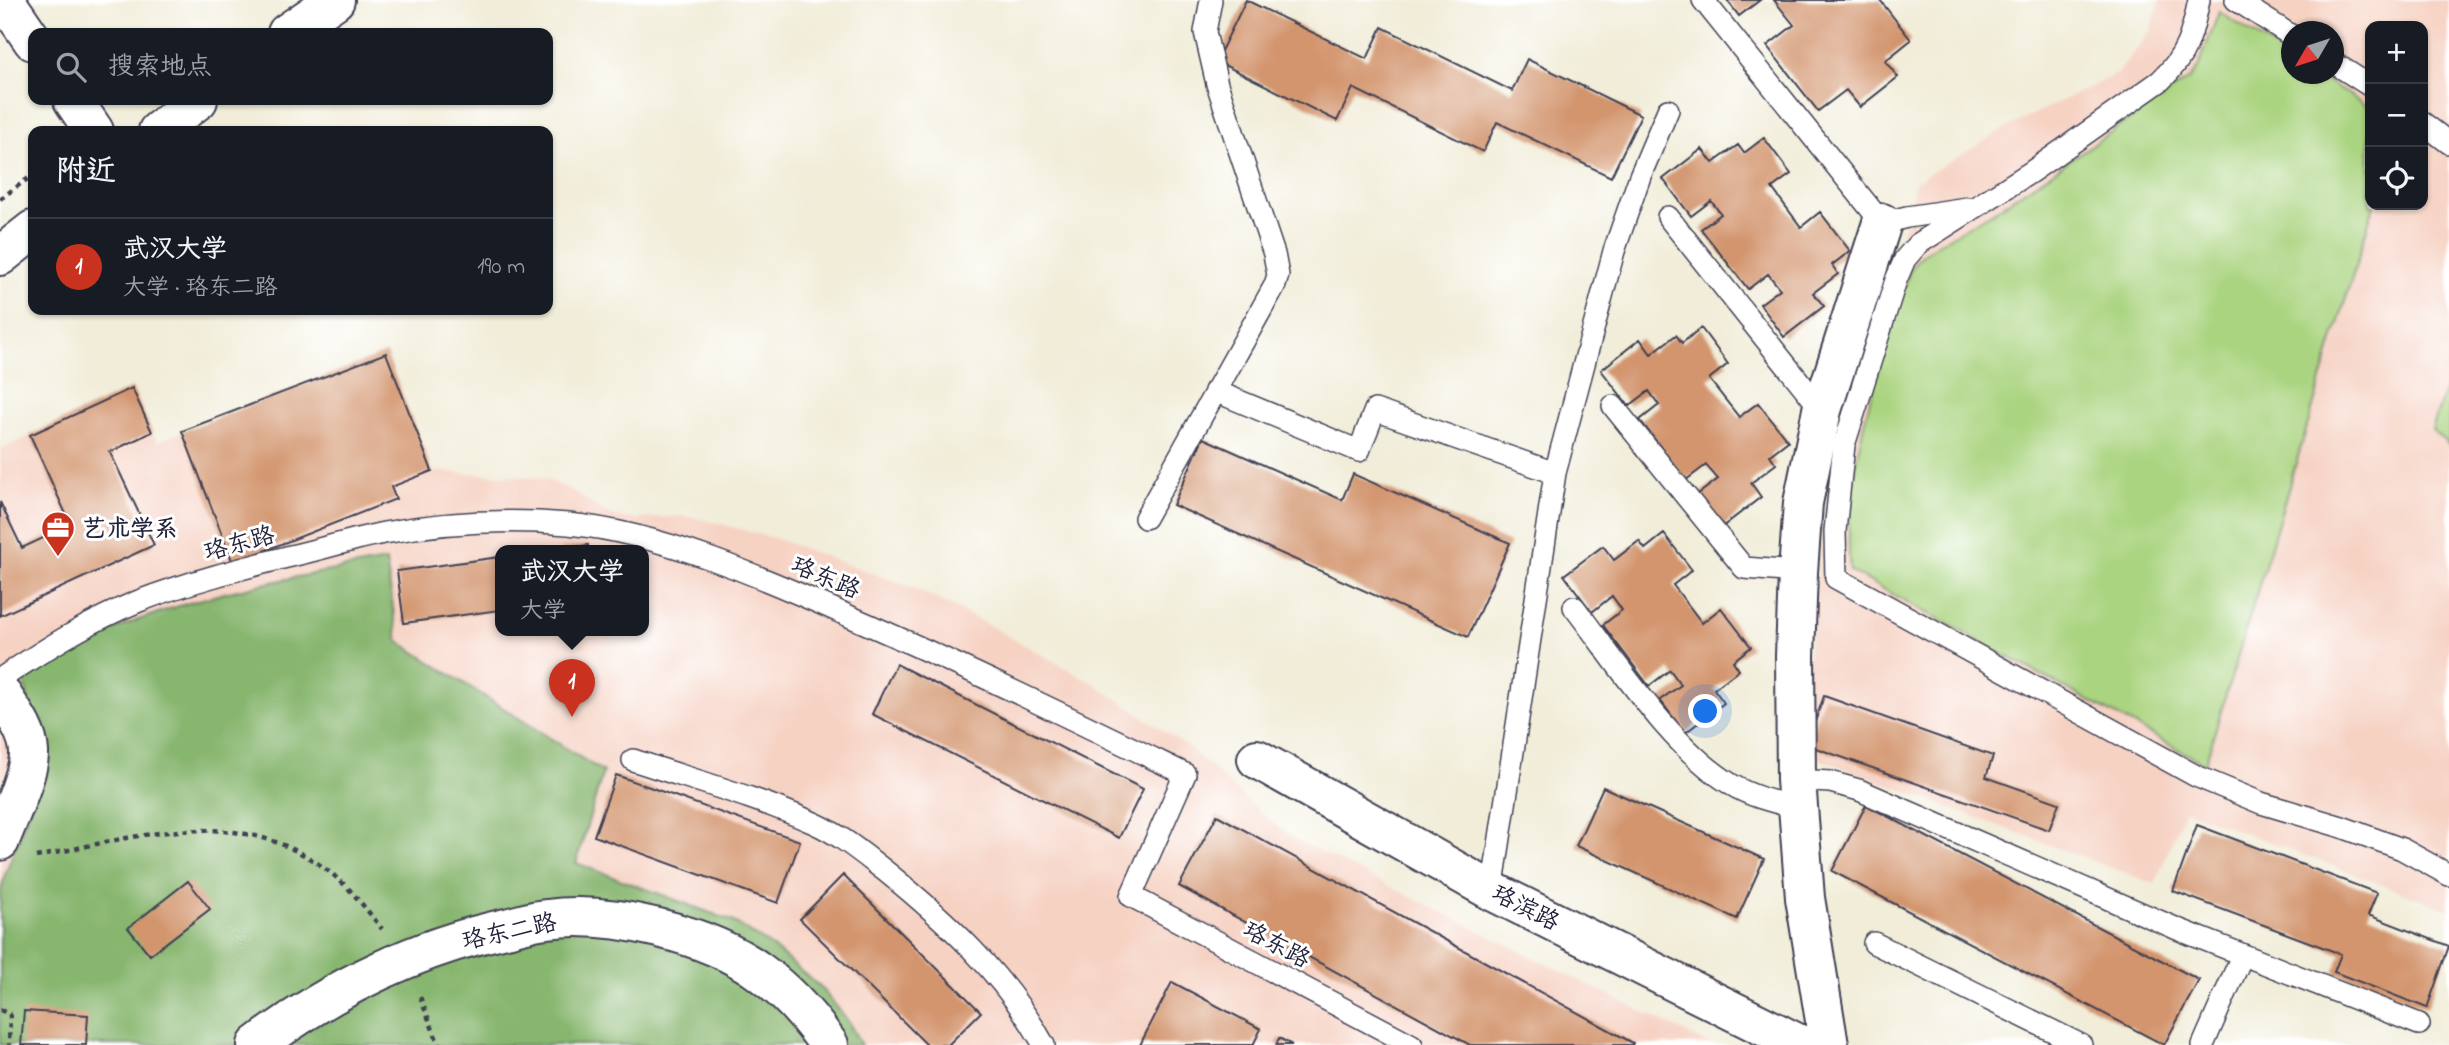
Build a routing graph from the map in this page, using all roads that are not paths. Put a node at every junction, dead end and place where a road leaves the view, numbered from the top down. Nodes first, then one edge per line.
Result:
1 (5, 0) edge
2 (335, 0) edge
3 (1211, 0) edge
4 (1703, 0) edge
5 (2199, 0) edge
6 (2236, 0) edge
7 (294, 28) edge
8 (2281, 29) edge
9 (28, 34) edge
10 (2344, 70) edge
11 (2367, 84) edge
12 (76, 105) edge
13 (192, 105) edge
14 (1668, 110) dead end
15 (91, 126) edge
16 (164, 126) edge
17 (2428, 127) edge
18 (2449, 143) edge
19 (1976, 207) junction
20 (1668, 217) dead end
21 (1882, 223) junction
22 (28, 234) edge
23 (0, 256) edge
24 (1215, 391) junction
25 (1614, 406) dead end
26 (1822, 410) junction
27 (1555, 473) junction
28 (1144, 517) dead end
29 (1798, 572) junction
30 (1574, 607) dead end
31 (0, 679) edge
32 (0, 692) edge
33 (1257, 759) dead end
34 (633, 760) dead end
35 (1797, 794) junction
36 (0, 841) edge
37 (2449, 875) edge
38 (1492, 891) junction
39 (1874, 943) dead end
40 (2242, 956) junction
41 (2419, 1024) dead end
42 (257, 1045) edge
43 (829, 1045) edge
44 (1044, 1045) edge
45 (1412, 1045) edge
46 (1801, 1045) edge
47 (1829, 1045) edge
48 (2081, 1045) edge
49 (2203, 1045) edge

1 - 9 street
2 - 7 street
3 - 24 lane
4 - 21 lane
5 - 19 lane
6 - 8 lane
10 - 11 lane
12 - 15 street
13 - 16 street
14 - 27 lane
17 - 18 lane
19 - 21 lane
19 - 37 lane
20 - 26 lane
21 - 26 street
22 - 23 street
24 - 27 lane
24 - 28 lane
25 - 29 lane
26 - 29 street
27 - 38 lane
29 - 35 street
30 - 35 lane
31 - 45 lane, 珞东路
32 - 36 street
33 - 38 street, 珞滨路
34 - 44 lane
35 - 40 lane
35 - 47 street
38 - 46 street, 珞滨路
39 - 48 lane
40 - 41 lane
40 - 49 lane
42 - 43 street, 珞东二路

